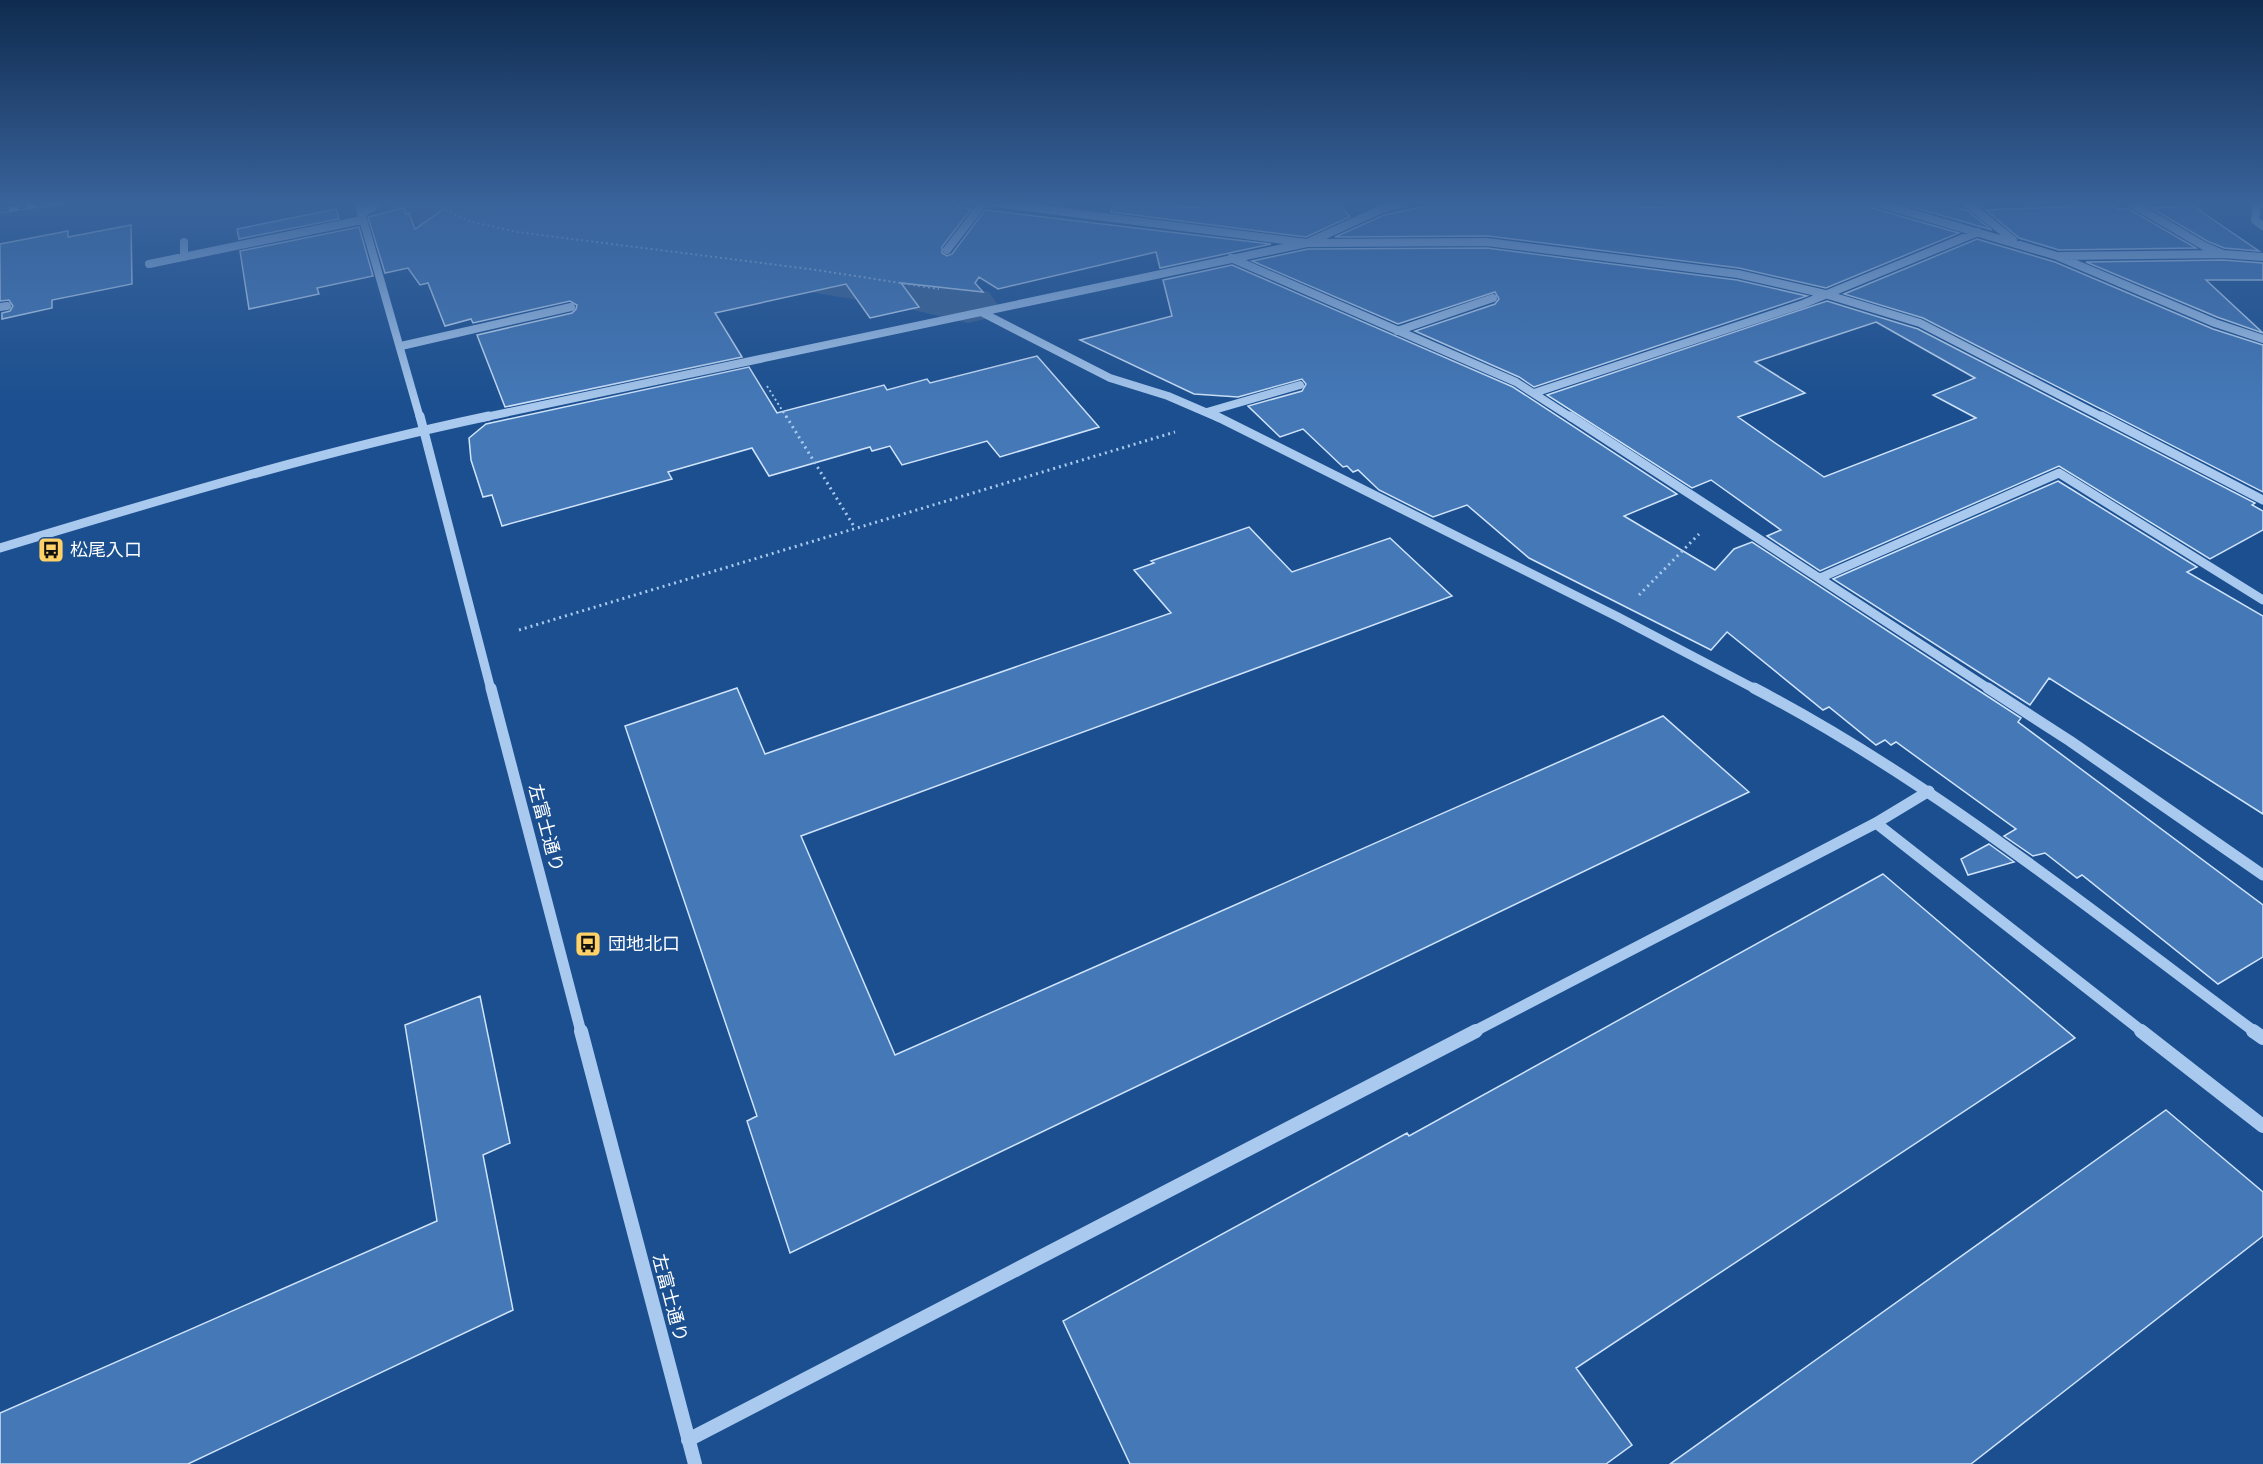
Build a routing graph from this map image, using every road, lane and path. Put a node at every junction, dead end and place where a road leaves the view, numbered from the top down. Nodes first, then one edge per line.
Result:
1 (378, 270) edge
2 (820, 270) edge
3 (1175, 270) edge
4 (1259, 270) edge
5 (1709, 270) edge
6 (1883, 270) edge
7 (2091, 270) edge
8 (946, 290) dead end
9 (1825, 294) junction
10 (1493, 298) dead end
11 (571, 307) dead end
12 (983, 313) junction
13 (1397, 331) junction
14 (2263, 339) edge
15 (401, 346) junction
16 (753, 362) junction
17 (1300, 385) dead end
18 (1534, 393) junction
19 (1208, 412) junction
20 (423, 430) junction
21 (1175, 432) dead end
22 (2263, 500) edge
23 (1719, 513) junction
24 (855, 528) junction
25 (0, 548) edge
26 (1820, 578) junction
27 (2263, 600) edge
28 (1618, 617) junction
29 (519, 630) dead end
30 (1929, 791) junction
31 (1876, 823) junction
32 (2263, 875) edge
33 (2263, 1038) edge
34 (2263, 1126) edge
35 (688, 1440) junction
36 (695, 1464) edge

1 - 15 street, 左富士通り
2 - 8 path
3 - 12 street
4 - 13 street
5 - 9 street
6 - 9 street
7 - 14 street
9 - 18 street
9 - 22 street
10 - 13 street
11 - 15 street
12 - 16 street
12 - 19 street
13 - 18 street
15 - 20 street, 左富士通り
16 - 20 street
16 - 24 path
17 - 19 street
18 - 23 street
19 - 28 street
20 - 25 street
20 - 35 street, 左富士通り
21 - 24 path
23 - 26 street
23 - 28 path
24 - 29 path
26 - 27 street
26 - 32 street
28 - 30 street
30 - 31 street
30 - 33 street
31 - 34 street
31 - 35 street
35 - 36 street, 左富士通り

